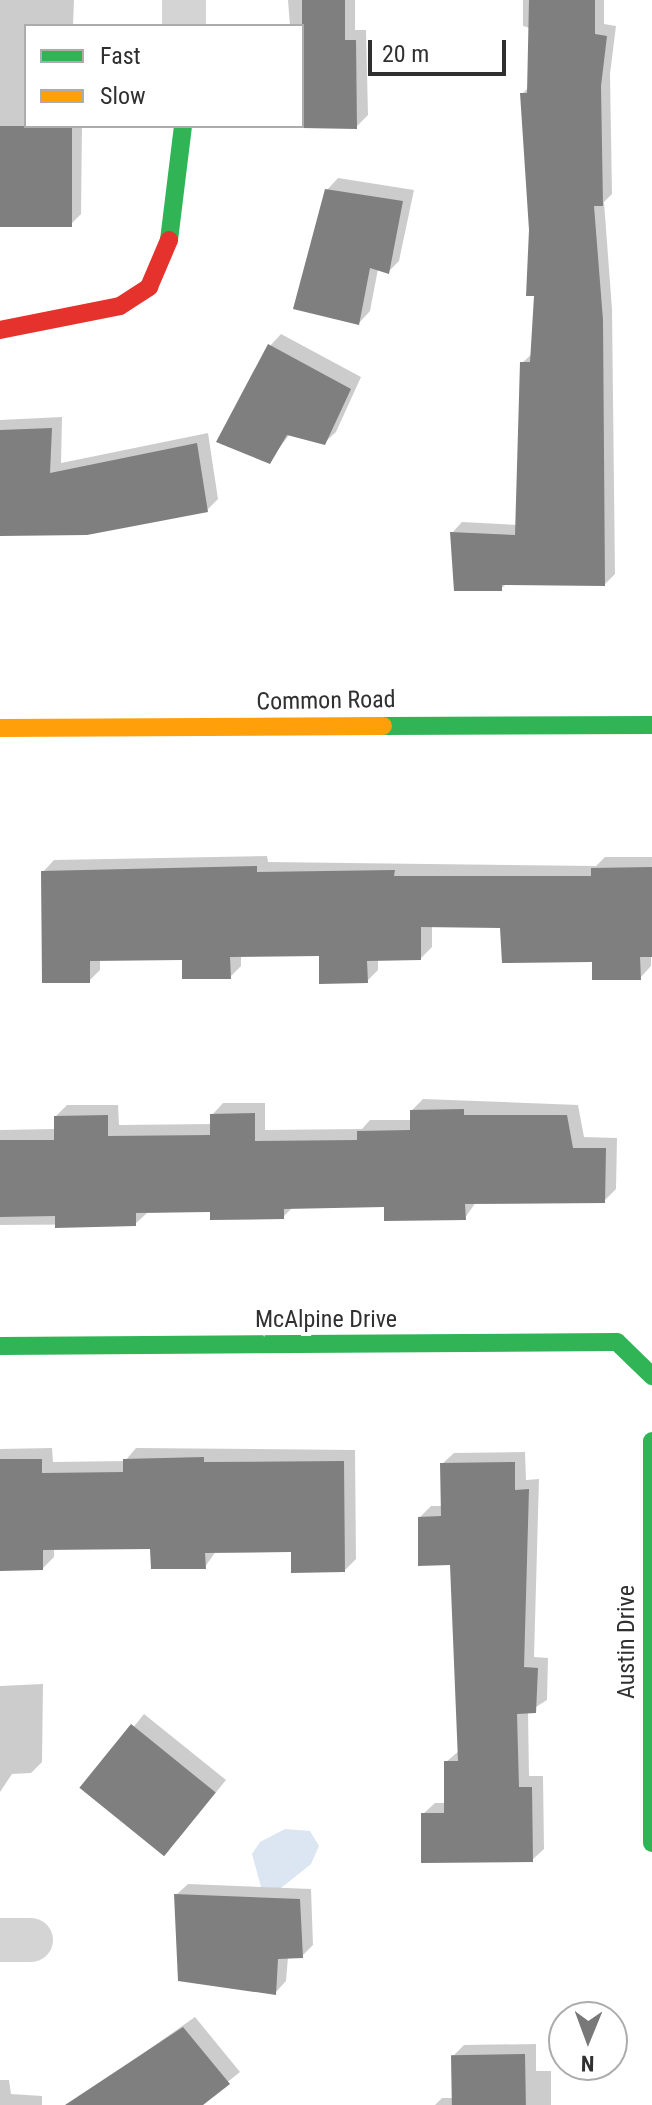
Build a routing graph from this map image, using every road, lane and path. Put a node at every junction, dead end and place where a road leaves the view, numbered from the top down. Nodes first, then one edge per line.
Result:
1 (184, 0) edge
2 (184, 24) edge
3 (183, 128) edge
4 (0, 330) edge
5 (652, 725) edge
6 (0, 728) edge
7 (0, 1346) edge
8 (648, 1371) edge
9 (652, 1441) edge
10 (652, 1843) edge

1 - 2 street
3 - 4 street
5 - 6 street, Common Road
7 - 8 street, McAlpine Drive
9 - 10 street, Austin Drive

